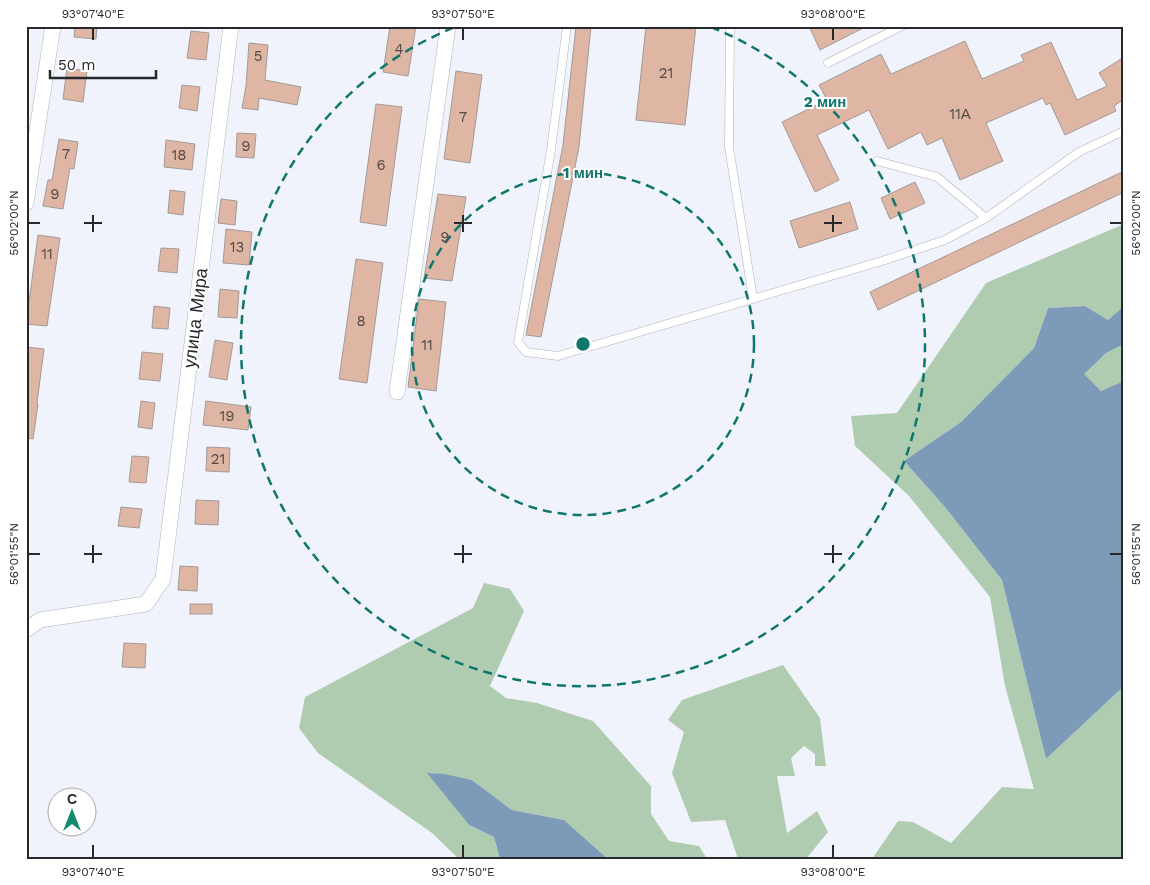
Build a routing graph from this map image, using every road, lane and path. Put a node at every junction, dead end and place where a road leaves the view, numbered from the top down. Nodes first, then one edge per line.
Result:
1 (53, 26) edge
2 (230, 26) edge
3 (448, 26) edge
4 (567, 26) edge
5 (730, 26) edge
6 (902, 26) edge
7 (828, 63) dead end
8 (1124, 132) edge
9 (877, 161) dead end
10 (26, 203) edge
11 (986, 218) junction
12 (753, 298) junction
13 (397, 392) dead end
14 (26, 630) edge

1 - 10 street
2 - 14 street, улица Мира
3 - 13 street
4 - 12 lane
5 - 12 lane
6 - 7 lane
8 - 11 lane
9 - 11 lane
11 - 12 lane

